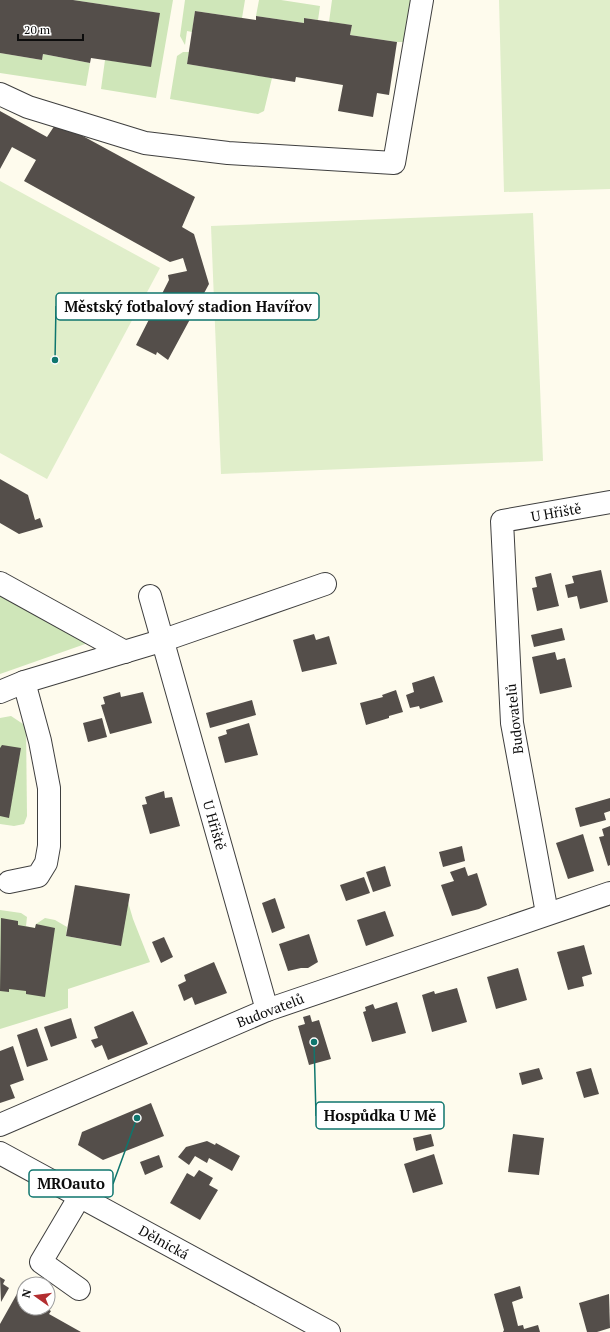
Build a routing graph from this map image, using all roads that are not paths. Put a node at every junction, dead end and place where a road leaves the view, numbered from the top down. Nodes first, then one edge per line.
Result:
1 (422, 0) edge
2 (0, 94) edge
3 (610, 502) edge
4 (502, 521) joint
5 (0, 583) edge
6 (325, 584) dead end
7 (150, 596) dead end
8 (164, 640) junction
9 (125, 652) junction
10 (24, 682) junction
11 (0, 692) edge
12 (9, 882) dead end
13 (610, 893) edge
14 (548, 913) junction
15 (267, 1010) junction
16 (0, 1125) edge
17 (0, 1153) edge
18 (80, 1196) junction
19 (79, 1289) dead end
20 (329, 1332) edge

1 - 2 street
3 - 4 street, U Hřiště
4 - 14 street, Budovatelů
5 - 9 street
6 - 8 street
7 - 8 street, U Hřiště
8 - 9 street
8 - 15 street, U Hřiště
9 - 10 street
10 - 11 street
10 - 12 street
13 - 14 street, Budovatelů
14 - 15 street, Budovatelů
15 - 16 street, Budovatelů
17 - 18 street, Dělnická
18 - 19 street
18 - 20 street, Dělnická

